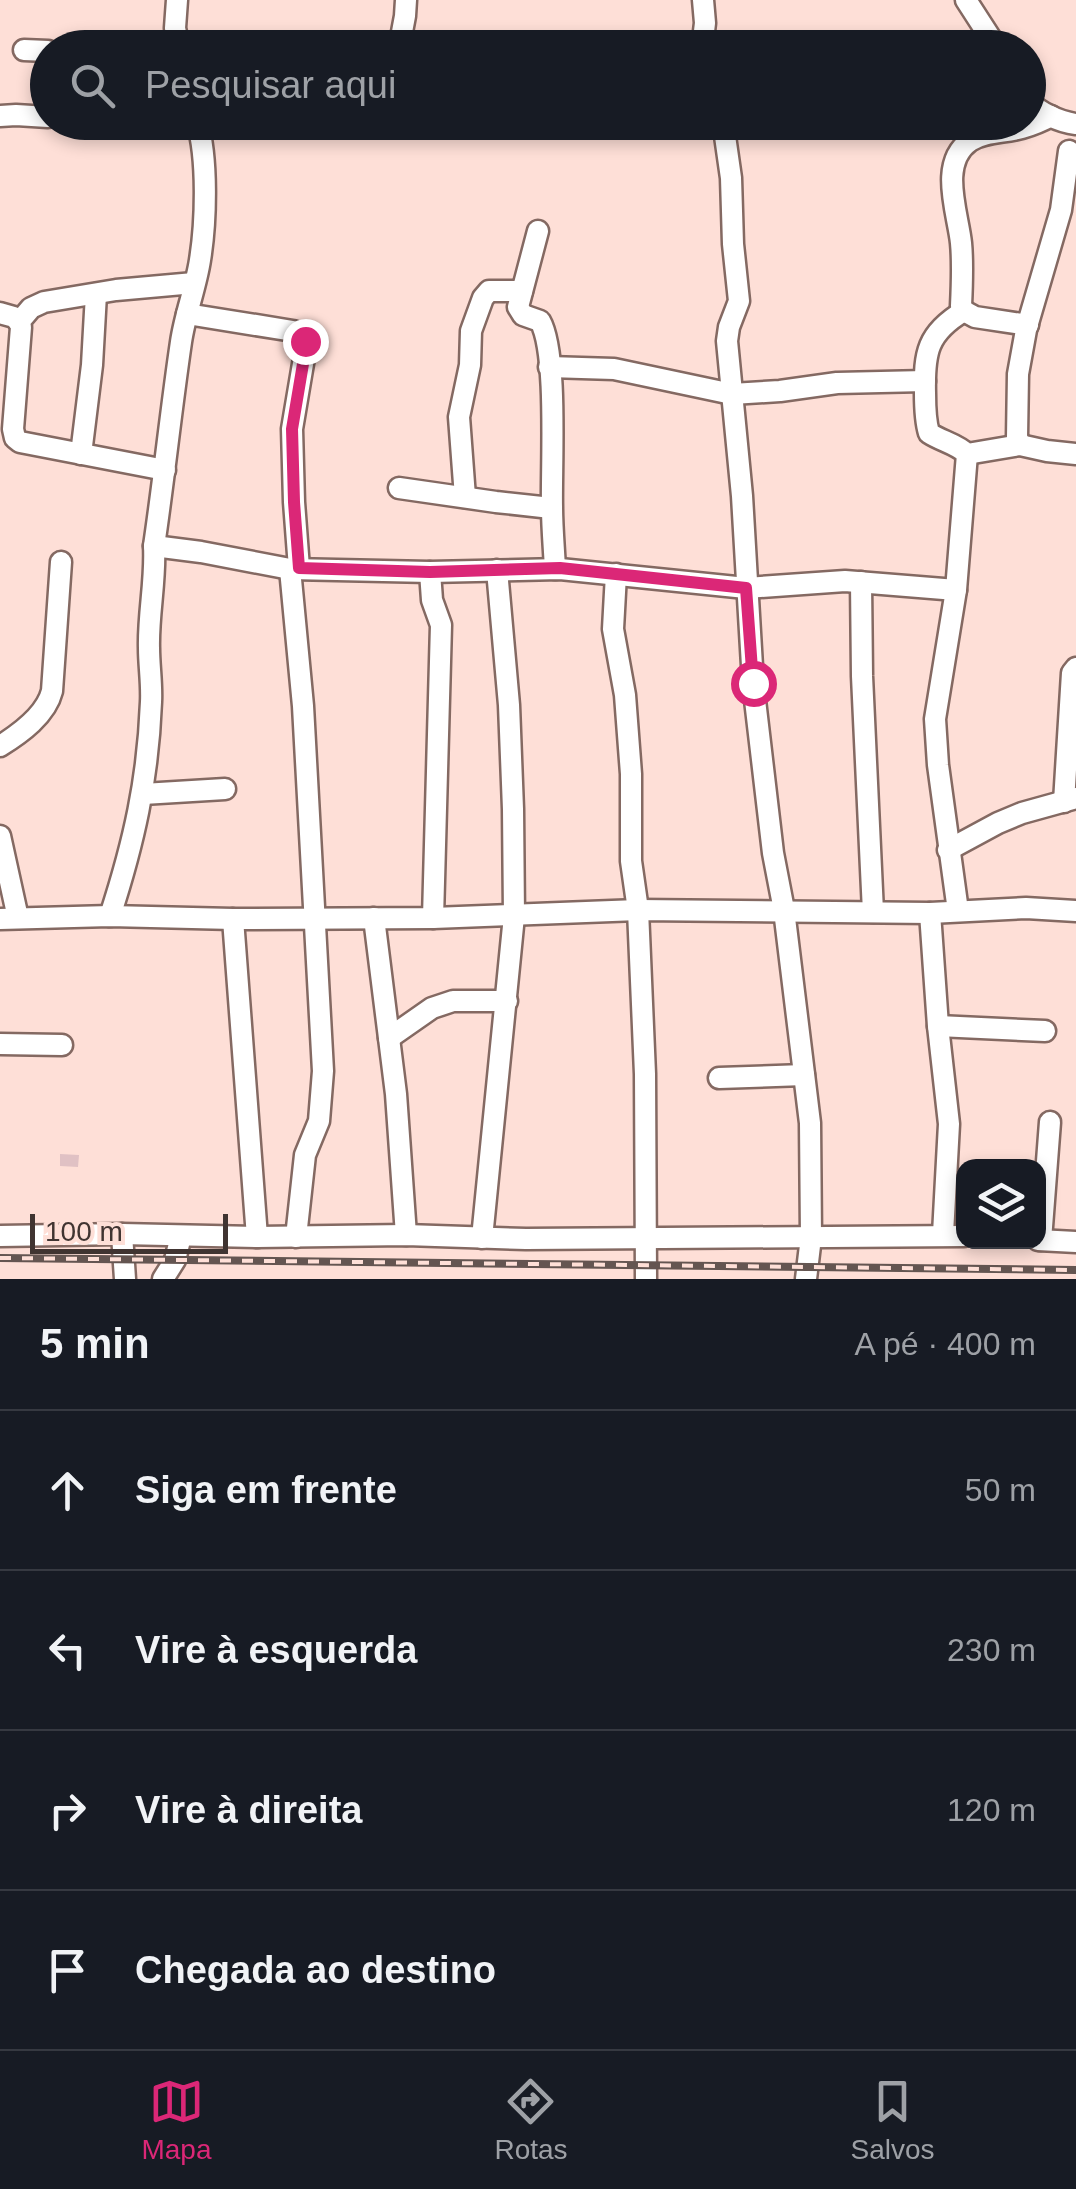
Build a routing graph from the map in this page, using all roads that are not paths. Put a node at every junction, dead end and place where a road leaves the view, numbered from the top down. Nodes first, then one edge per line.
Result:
1 (177, 0) edge
2 (406, 0) edge
3 (703, 0) edge
4 (966, 0) edge
5 (176, 30) edge
6 (402, 30) edge
7 (704, 30) edge
8 (985, 30) edge
9 (24, 50) dead end
10 (30, 50) edge
11 (0, 116) edge
12 (30, 117) edge
13 (1065, 121) edge
14 (200, 140) edge
15 (726, 140) edge
16 (974, 140) edge
17 (1073, 157) edge
18 (538, 230) dead end
19 (194, 283) junction
20 (522, 292) junction
21 (96, 294) junction
22 (964, 312) junction
23 (187, 314) junction
24 (9, 317) edge
25 (1028, 325) junction
26 (549, 367) junction
27 (925, 382) junction
28 (732, 394) junction
29 (1020, 445) junction
30 (81, 454) junction
31 (966, 454) junction
32 (1076, 454) edge
33 (166, 470) junction
34 (400, 488) dead end
35 (465, 497) junction
36 (552, 508) junction
37 (154, 546) junction
38 (61, 562) dead end
39 (294, 568) junction
40 (555, 569) junction
41 (498, 570) junction
42 (430, 572) junction
43 (616, 574) junction
44 (861, 582) junction
45 (746, 588) junction
46 (956, 590) junction
47 (1076, 668) edge
48 (0, 746) edge
49 (225, 789) dead end
50 (143, 794) junction
51 (1070, 800) edge
52 (0, 836) edge
53 (948, 850) junction
54 (638, 910) junction
55 (784, 910) junction
56 (958, 910) junction
57 (1076, 911) edge
58 (873, 912) junction
59 (930, 913) junction
60 (110, 916) junction
61 (514, 916) junction
62 (208, 917) junction
63 (314, 917) junction
64 (374, 918) junction
65 (433, 918) junction
66 (9, 919) edge
67 (233, 919) junction
68 (236, 966) junction
69 (507, 1000) junction
70 (938, 1026) junction
71 (1045, 1031) dead end
72 (389, 1038) junction
73 (0, 1044) edge
74 (62, 1044) dead end
75 (804, 1075) junction
76 (719, 1078) dead end
77 (1050, 1122) dead end
78 (1046, 1169) edge
79 (122, 1234) junction
80 (406, 1235) junction
81 (953, 1235) edge
82 (0, 1236) edge
83 (181, 1236) junction
84 (258, 1237) junction
85 (296, 1237) junction
86 (811, 1237) junction
87 (482, 1238) junction
88 (646, 1238) junction
89 (1046, 1240) edge
90 (1076, 1242) edge
91 (125, 1279) edge
92 (163, 1279) edge
93 (646, 1279) edge
94 (806, 1279) edge

1 - 5 street
2 - 6 street
3 - 7 street
4 - 8 street
9 - 10 street
11 - 12 street
13 - 17 street
14 - 19 street
15 - 28 street
16 - 22 street
17 - 25 street
18 - 20 street
19 - 21 street
19 - 23 street
20 - 26 street
20 - 35 street
21 - 24 street
21 - 30 street
22 - 25 street
22 - 27 street
23 - 33 street
23 - 39 street
24 - 30 street
25 - 29 street
26 - 28 street
26 - 36 street
27 - 28 street
27 - 31 street
28 - 45 street
29 - 31 street
29 - 32 street
30 - 33 street
31 - 46 street
33 - 37 street
34 - 35 street
35 - 36 street
36 - 40 street
37 - 39 street
37 - 50 street
38 - 48 street
39 - 42 street
39 - 63 street
40 - 41 street
40 - 43 street
41 - 42 street
41 - 61 street
42 - 65 street
43 - 45 street
43 - 54 street
44 - 45 street
44 - 46 street
44 - 58 street
45 - 55 street
46 - 53 street
47 - 51 street
49 - 50 street
50 - 60 street
51 - 53 street
52 - 66 street
53 - 56 street
54 - 55 street
54 - 61 street
54 - 88 street
55 - 58 street
55 - 75 street
56 - 57 street
56 - 59 street
58 - 59 street
59 - 70 street
60 - 62 street
60 - 66 street
61 - 65 street
61 - 69 street
62 - 67 street
62 - 68 street
63 - 64 street
63 - 67 street
63 - 85 street
64 - 65 street
64 - 72 street
67 - 68 street
68 - 84 street
69 - 72 street
69 - 87 street
70 - 71 street
70 - 81 street
72 - 80 street
73 - 74 street
75 - 76 street
75 - 86 street
77 - 78 street
79 - 82 street
79 - 83 street
79 - 91 street
80 - 85 street
80 - 87 street
81 - 86 street
83 - 84 street
83 - 92 street
84 - 85 street
86 - 88 street
86 - 94 street
87 - 88 street
88 - 93 street
89 - 90 street

